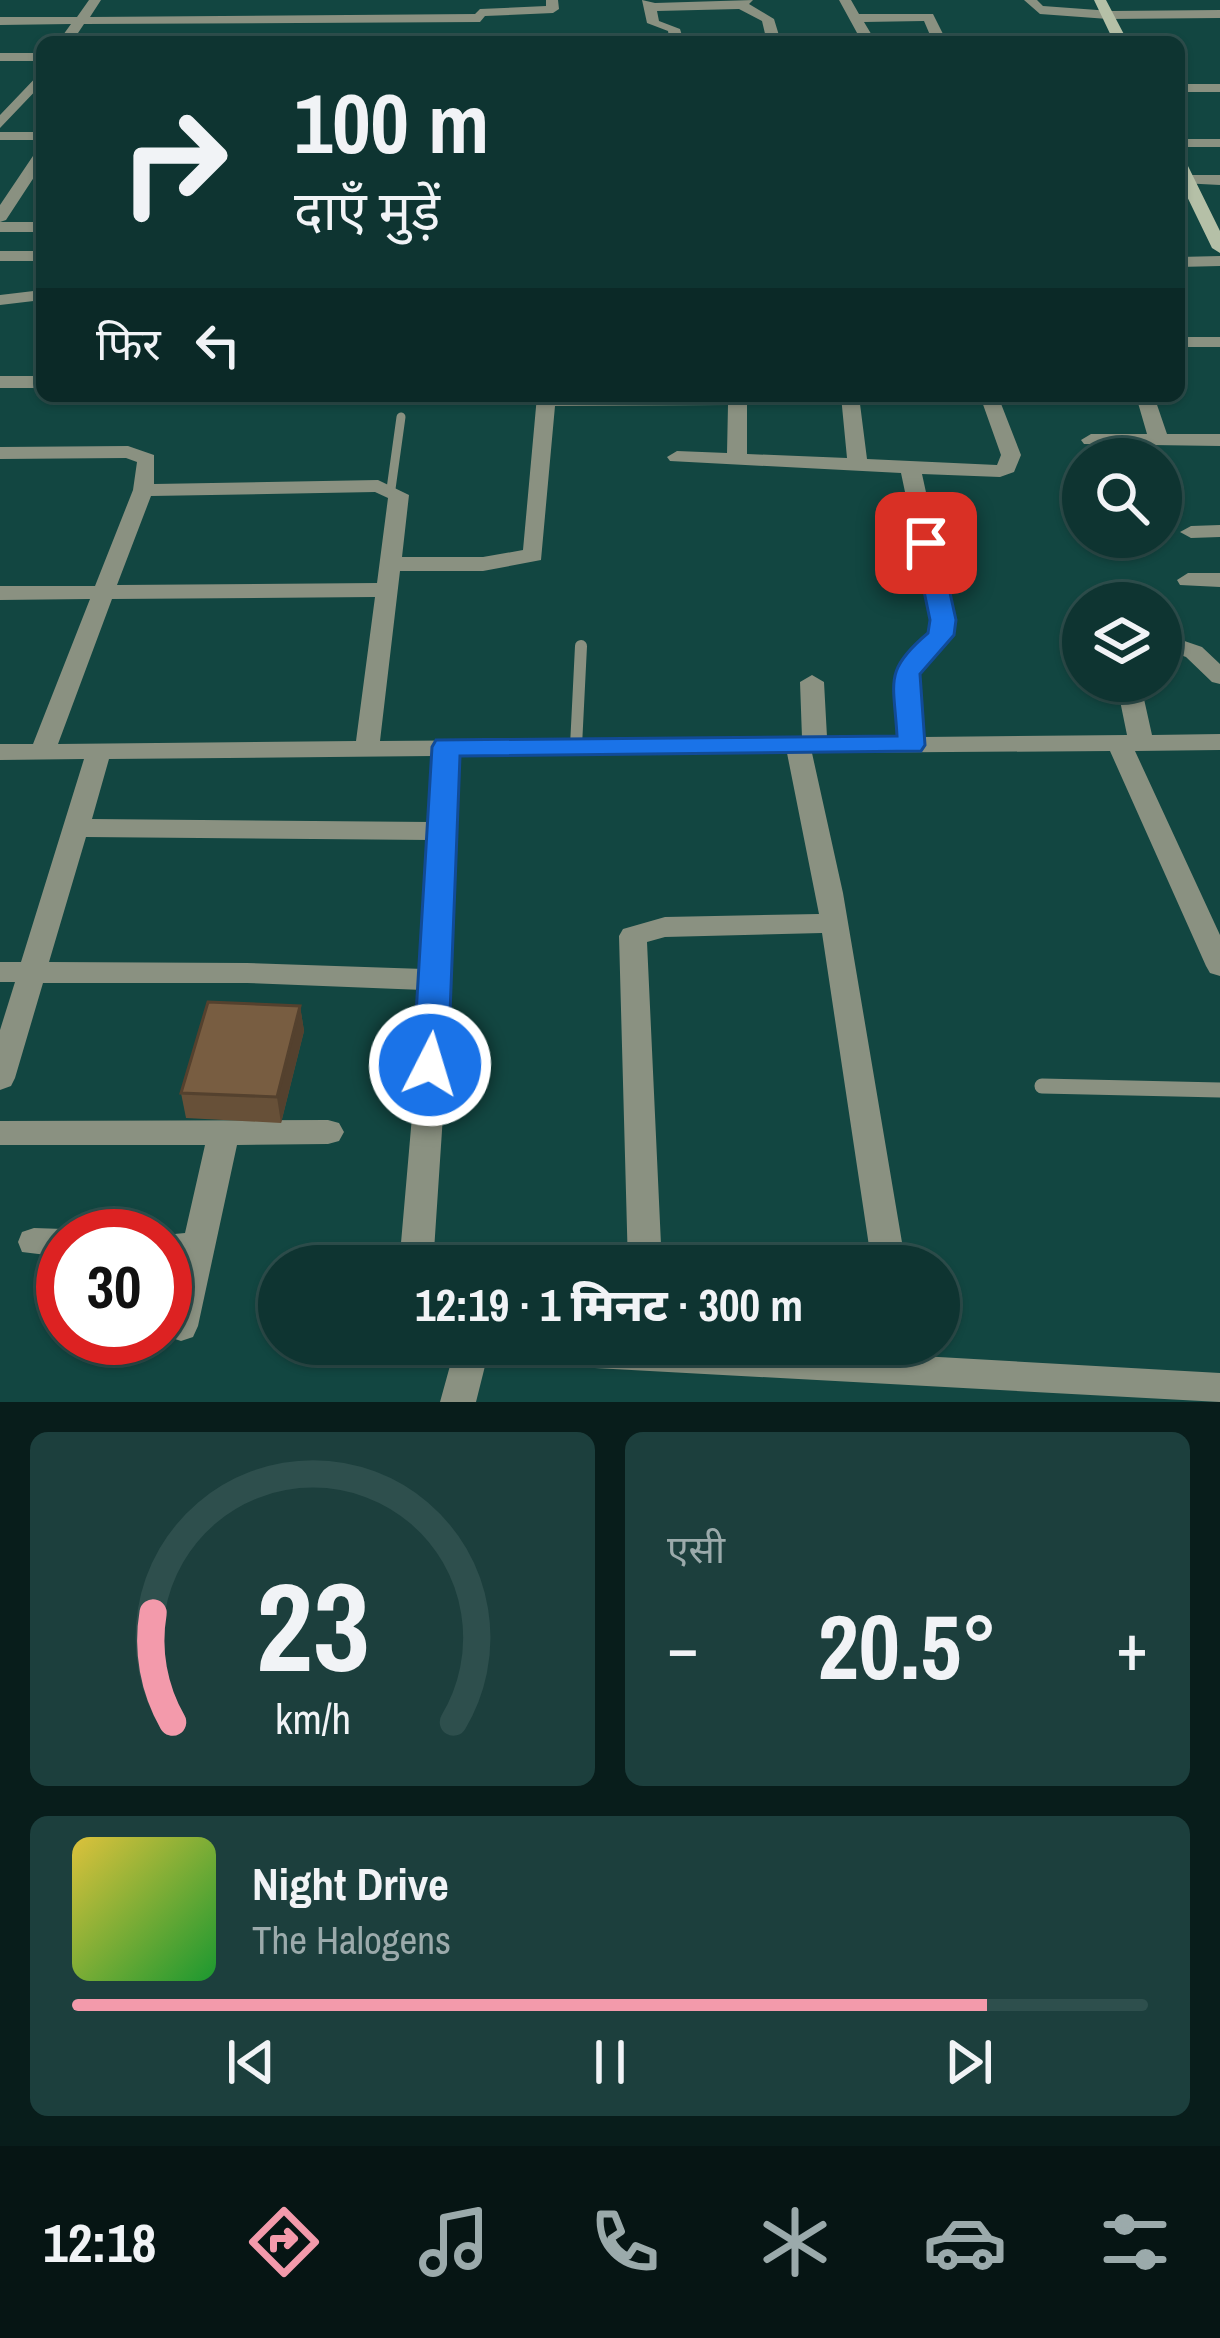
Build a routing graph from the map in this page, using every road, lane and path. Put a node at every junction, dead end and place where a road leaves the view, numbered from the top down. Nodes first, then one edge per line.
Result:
1 (20, 0) edge
2 (95, 0) edge
3 (308, 0) edge
4 (552, 0) edge
5 (845, 0) edge
6 (1030, 0) edge
7 (942, 2) edge
8 (745, 3) edge
9 (648, 4) edge
10 (1104, 9) edge
11 (1220, 14) edge
12 (481, 15) edge
13 (929, 17) junction
14 (857, 18) junction
15 (303, 19) junction
16 (81, 20) junction
17 (1, 21) edge
18 (69, 36) edge
19 (676, 36) edge
20 (772, 36) edge
21 (866, 36) edge
22 (937, 36) edge
23 (1118, 36) edge
24 (0, 57) edge
25 (36, 57) edge
26 (36, 82) edge
27 (1185, 88) edge
28 (1220, 88) edge
29 (0, 124) edge
30 (0, 136) edge
31 (36, 136) edge
32 (1185, 143) edge
33 (1220, 143) edge
34 (36, 162) edge
35 (1185, 173) edge
36 (1185, 178) edge
37 (0, 180) edge
38 (23, 180) junction
39 (36, 180) edge
40 (1220, 180) edge
41 (0, 217) edge
42 (0, 227) edge
43 (36, 227) edge
44 (1220, 248) edge
45 (0, 256) edge
46 (36, 256) edge
47 (1220, 261) edge
48 (1185, 262) edge
49 (36, 296) edge
50 (0, 300) edge
51 (1185, 342) edge
52 (1220, 342) edge
53 (0, 382) edge
54 (36, 382) edge
55 (546, 402) edge
56 (738, 402) edge
57 (851, 402) edge
58 (991, 402) edge
59 (1147, 402) edge
60 (400, 417) dead end
61 (1158, 438) edge
62 (1182, 440) edge
63 (1220, 440) edge
64 (0, 453) edge
65 (677, 458) dead end
66 (737, 459) junction
67 (857, 462) junction
68 (910, 466) junction
69 (391, 489) junction
70 (143, 490) junction
71 (1220, 531) edge
72 (1191, 532) dead end
73 (388, 564) junction
74 (1188, 580) dead end
75 (1220, 580) edge
76 (385, 590) junction
77 (104, 592) junction
78 (0, 593) edge
79 (581, 646) dead end
80 (1182, 648) edge
81 (1220, 677) edge
82 (812, 682) dead end
83 (1129, 702) edge
84 (1220, 742) edge
85 (1130, 743) junction
86 (911, 745) junction
87 (576, 746) junction
88 (807, 746) junction
89 (446, 747) junction
90 (367, 748) junction
91 (0, 752) edge
92 (42, 752) junction
93 (99, 752) junction
94 (74, 828) junction
95 (442, 831) junction
96 (1207, 905) edge
97 (834, 923) junction
98 (1220, 966) edge
99 (33, 971) junction
100 (0, 973) edge
101 (438, 980) junction
102 (0, 1078) edge
103 (1042, 1086) dead end
104 (1220, 1090) edge
105 (224, 1132) junction
106 (328, 1132) dead end
107 (0, 1133) edge
108 (192, 1219) edge
109 (418, 1245) edge
110 (644, 1245) edge
111 (886, 1245) edge
112 (960, 1363) edge
113 (468, 1365) edge
114 (1220, 1390) edge
115 (458, 1402) edge

1 - 17 street
2 - 16 street
3 - 15 street
4 - 12 street
5 - 14 street
6 - 10 street
7 - 13 street
8 - 9 street
8 - 20 street
9 - 19 street
10 - 11 street
10 - 23 street
12 - 15 street
13 - 14 street
13 - 22 street
14 - 21 street
15 - 16 street
16 - 17 street
16 - 18 street
24 - 25 street
26 - 29 street
27 - 28 street
30 - 31 street
32 - 33 street
34 - 38 street
35 - 40 street
36 - 44 street
37 - 38 street
38 - 39 street
38 - 41 street
42 - 43 street
45 - 46 street
47 - 48 street
49 - 50 street
51 - 52 street
53 - 54 street
55 - 73 street
56 - 66 street
57 - 67 street
58 - 68 street
59 - 61 street
60 - 69 lane
62 - 63 street
64 - 70 street
65 - 66 street
66 - 67 street
67 - 68 street
68 - 86 street
69 - 70 street
69 - 73 street
70 - 77 street
71 - 72 street
73 - 76 street
74 - 75 street
76 - 77 street
76 - 90 street
77 - 78 street
77 - 92 street
79 - 87 lane
80 - 81 street
82 - 88 street
83 - 85 street
84 - 85 street
85 - 86 street
85 - 96 street
86 - 88 street
87 - 88 street
87 - 89 street
88 - 97 street
89 - 90 street
89 - 95 street
90 - 93 street
91 - 92 street
92 - 93 street
93 - 94 street
94 - 95 street
94 - 99 street
95 - 101 street
96 - 98 street
97 - 110 street
97 - 111 street
99 - 100 street
99 - 101 street
99 - 102 street
101 - 109 street
103 - 104 lane
105 - 106 street
105 - 107 street
105 - 108 street
112 - 114 street
113 - 115 street

